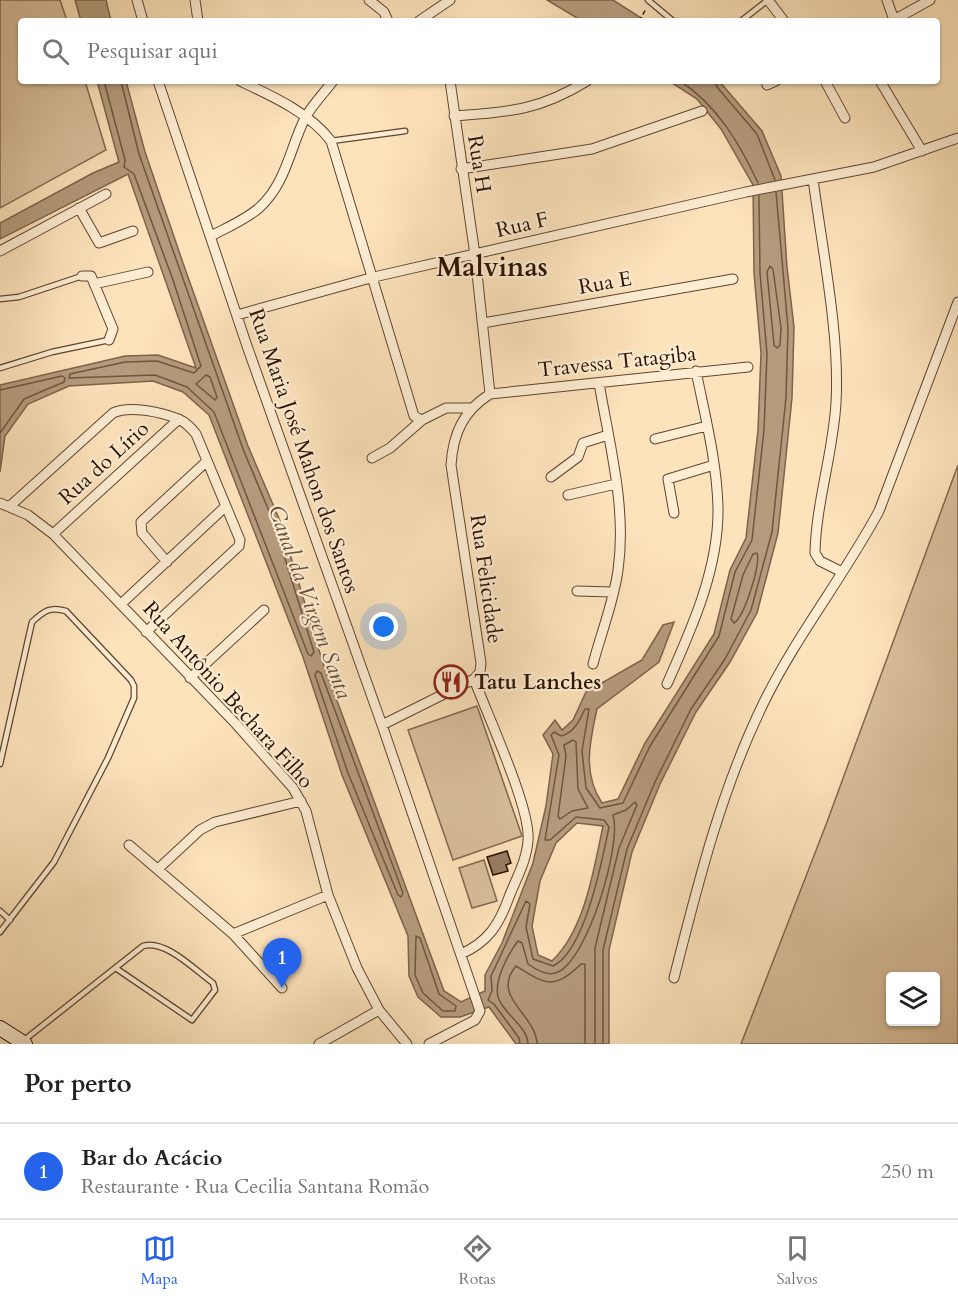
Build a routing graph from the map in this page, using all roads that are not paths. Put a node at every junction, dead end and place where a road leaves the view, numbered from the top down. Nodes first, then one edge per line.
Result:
1 (137, 0) edge
2 (195, 0) edge
3 (369, 0) edge
4 (450, 0) edge
5 (768, 0) edge
6 (887, 0) edge
7 (930, 0) edge
8 (649, 1) edge
9 (141, 18) edge
10 (198, 18) edge
11 (387, 18) edge
12 (423, 18) edge
13 (669, 18) edge
14 (745, 18) edge
15 (782, 18) edge
16 (892, 18) edge
17 (897, 18) edge
18 (160, 84) edge
19 (246, 84) edge
20 (331, 84) edge
21 (450, 84) edge
22 (582, 84) edge
23 (827, 84) edge
24 (882, 84) edge
25 (702, 111) dead end
26 (454, 116) junction
27 (305, 118) junction
28 (845, 118) dead end
29 (405, 131) dead end
30 (958, 138) edge
31 (331, 141) junction
32 (922, 151) junction
33 (461, 169) junction
34 (813, 179) junction
35 (106, 194) dead end
36 (79, 208) junction
37 (133, 231) dead end
38 (211, 236) junction
39 (0, 251) edge
40 (475, 255) junction
41 (147, 272) dead end
42 (82, 276) joint
43 (374, 278) junction
44 (733, 279) dead end
45 (94, 284) junction
46 (0, 299) edge
47 (958, 302) edge
48 (237, 315) junction
49 (483, 323) junction
50 (109, 340) joint
51 (748, 367) dead end
52 (0, 368) edge
53 (696, 371) junction
54 (599, 383) junction
55 (490, 394) junction
56 (471, 408) junction
57 (179, 419) junction
58 (422, 420) junction
59 (707, 426) junction
60 (608, 435) junction
61 (654, 439) dead end
62 (372, 458) dead end
63 (206, 462) junction
64 (714, 465) junction
65 (551, 477) dead end
66 (616, 484) junction
67 (568, 495) dead end
68 (5, 505) edge
69 (225, 507) junction
70 (674, 513) dead end
71 (53, 534) junction
72 (167, 562) junction
73 (842, 572) junction
74 (577, 591) dead end
75 (613, 592) junction
76 (121, 604) junction
77 (264, 610) dead end
78 (146, 632) junction
79 (593, 664) dead end
80 (190, 678) junction
81 (474, 679) junction
82 (667, 684) dead end
83 (382, 725) junction
84 (0, 764) edge
85 (301, 801) junction
86 (129, 845) dead end
87 (158, 869) junction
88 (328, 895) junction
89 (0, 911) edge
90 (10, 920) junction
91 (0, 932) edge
92 (233, 934) junction
93 (461, 954) junction
94 (117, 969) junction
95 (674, 978) dead end
96 (282, 988) dead end
97 (379, 1010) junction
98 (0, 1028) edge
99 (23, 1043) edge
100 (320, 1044) edge
101 (407, 1044) edge
102 (429, 1044) edge

1 - 9 street
2 - 10 street
3 - 11 street
4 - 12 street
5 - 14 lane
5 - 15 street
6 - 16 street
7 - 17 street
8 - 13 lane
18 - 38 street, Rua Maria José Mahon dos Santos
19 - 27 street
20 - 27 street
21 - 26 street, Rua H
22 - 26 street
23 - 28 street
24 - 32 street
25 - 33 street
26 - 33 street, Rua H
27 - 31 street
27 - 38 street
29 - 31 lane
30 - 32 street, Rua F
31 - 43 street
32 - 34 street, Rua F
33 - 40 street, Rua H
34 - 40 street, Rua F
34 - 73 street
35 - 36 street
36 - 37 street
36 - 39 street
38 - 48 street, Rua Maria José Mahon dos Santos
40 - 43 street, Rua F
40 - 49 street, Rua H
41 - 45 street
42 - 45 street
42 - 46 lane
43 - 48 street, Rua F
43 - 58 street
44 - 49 street, Rua E
45 - 50 street
47 - 73 street
48 - 83 street, Rua Maria José Mahon dos Santos
49 - 55 street, Rua H
50 - 52 lane
51 - 53 street, Travessa Tatagiba
53 - 54 street, Travessa Tatagiba
53 - 59 street
54 - 55 street, Travessa Tatagiba
54 - 60 street
55 - 56 street, Rua Felicidade
56 - 58 street
56 - 81 street, Rua Felicidade
57 - 63 street
57 - 68 street
57 - 71 street, Rua do Lírio
58 - 62 street
59 - 61 street
59 - 64 street
60 - 65 street
60 - 66 street
63 - 69 street
63 - 72 street
64 - 70 street
64 - 82 street
66 - 67 street
66 - 75 street
68 - 71 street, Rua Antônio Bechara Filho
69 - 72 street
69 - 78 street
71 - 76 street, Rua Antônio Bechara Filho
72 - 76 street
73 - 95 street
74 - 75 street
75 - 79 street
76 - 78 street, Rua Antônio Bechara Filho
77 - 80 street
78 - 80 street, Rua Antônio Bechara Filho
80 - 85 street, Rua Antônio Bechara Filho
81 - 83 street
81 - 93 street
83 - 93 street, Rua Maria José Mahon dos Santos
84 - 90 lane
85 - 87 street
85 - 88 street, Rua Antônio Bechara Filho
86 - 87 street
87 - 92 street
88 - 92 street
88 - 97 street, Rua Antônio Bechara Filho
89 - 90 lane
90 - 91 lane
92 - 96 street
93 - 102 street, Rua Maria José Mahon dos Santos
94 - 94 lane
94 - 99 lane
97 - 100 street
97 - 101 street, Rua Antônio Bechara Filho
98 - 99 main road

